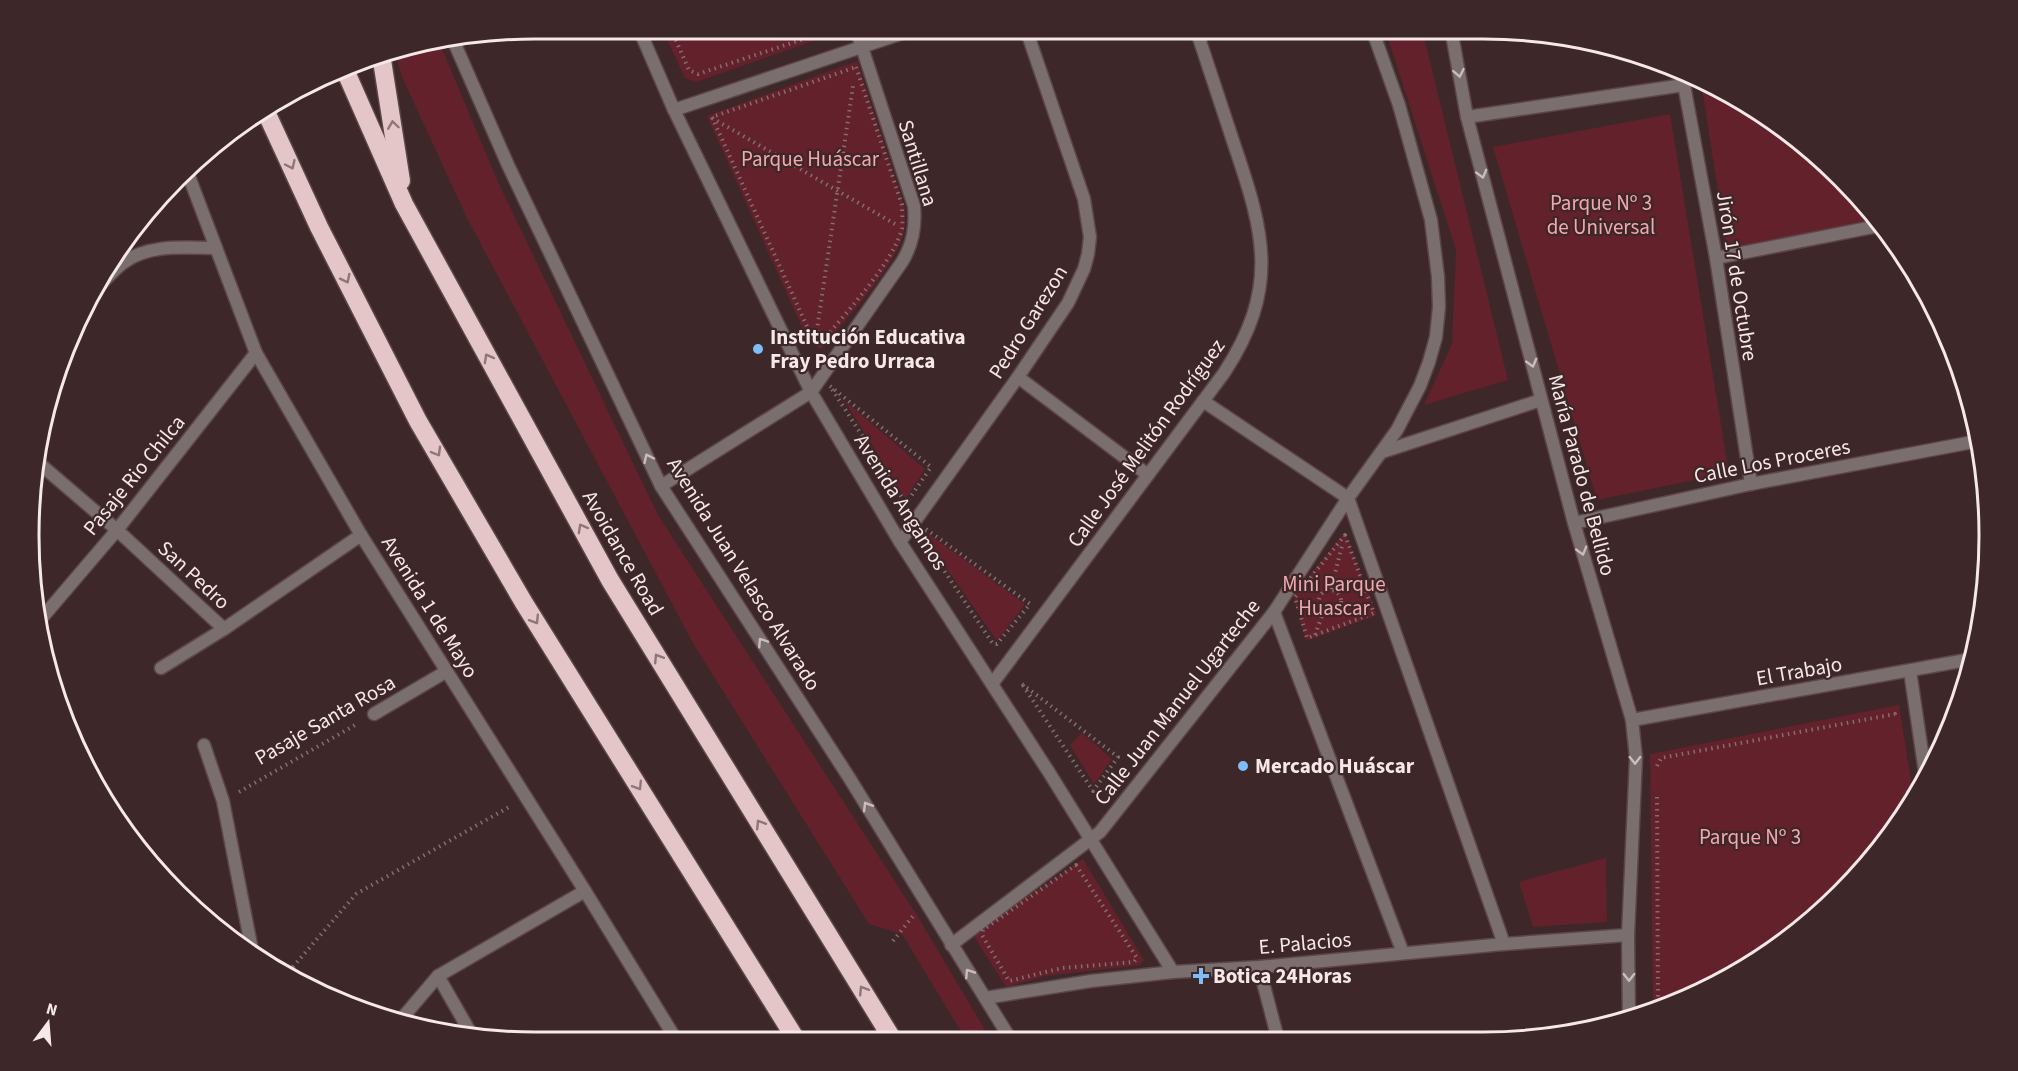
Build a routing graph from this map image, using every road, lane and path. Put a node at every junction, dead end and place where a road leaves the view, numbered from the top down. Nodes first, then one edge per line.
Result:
1 (643, 39) edge
2 (675, 39) edge
3 (804, 39) edge
4 (858, 39) edge
5 (885, 39) edge
6 (1029, 39) edge
7 (1199, 39) edge
8 (1376, 39) edge
9 (1452, 39) edge
10 (456, 46) edge
11 (861, 47) junction
12 (382, 63) edge
13 (856, 67) junction
14 (348, 76) edge
15 (1681, 80) edge
16 (1683, 82) edge
17 (674, 110) junction
18 (712, 117) junction
19 (1467, 117) junction
20 (269, 118) edge
21 (190, 179) edge
22 (838, 190) junction
23 (404, 204) junction
24 (1871, 227) edge
25 (902, 228) junction
26 (216, 248) junction
27 (1716, 258) junction
28 (120, 265) edge
29 (815, 344) junction
30 (256, 353) junction
31 (1018, 377) junction
32 (830, 386) joint
33 (811, 392) junction
34 (1541, 400) junction
35 (1203, 401) junction
36 (1970, 443) edge
37 (1382, 452) junction
38 (44, 467) edge
39 (1148, 475) junction
40 (1751, 484) junction
41 (661, 486) junction
42 (1347, 498) junction
43 (1574, 523) junction
44 (926, 529) dead end
45 (117, 530) junction
46 (361, 535) junction
47 (1345, 535) junction
48 (900, 542) junction
49 (1331, 589) junction
50 (1030, 604) dead end
51 (1324, 610) junction
52 (1274, 612) junction
53 (46, 614) edge
54 (224, 629) junction
55 (1315, 635) junction
56 (1963, 661) edge
57 (161, 668) dead end
58 (447, 671) junction
59 (1910, 671) junction
60 (992, 684) junction
61 (374, 714) joint
62 (1632, 720) junction
63 (1897, 725) dead end
64 (204, 746) dead end
65 (1118, 757) joint
66 (1924, 763) edge
67 (1657, 776) dead end
68 (1907, 781) dead end
69 (1657, 788) dead end
70 (1908, 790) edge
71 (526, 797) junction
72 (223, 801) junction
73 (1090, 839) junction
74 (1076, 866) dead end
75 (585, 891) junction
76 (925, 902) junction
77 (983, 930) dead end
78 (1628, 935) junction
79 (250, 941) edge
80 (893, 941) dead end
81 (1504, 944) junction
82 (951, 945) junction
83 (1403, 953) junction
84 (1137, 958) dead end
85 (1259, 967) junction
86 (292, 968) edge
87 (1173, 972) junction
88 (438, 976) junction
89 (1009, 981) dead end
90 (985, 998) junction
91 (1658, 1000) edge
92 (1629, 1010) edge
93 (405, 1014) edge
94 (468, 1028) edge
95 (671, 1032) edge
96 (792, 1032) edge
97 (888, 1032) edge
98 (1006, 1032) edge
99 (1276, 1032) edge

1 - 17 street, Avenida Angamos
2 - 3 path
4 - 11 street, Santillana
5 - 11 street
6 - 31 street, Pedro Garezon
7 - 35 street, Calle José Melitón Rodríguez
8 - 37 street, Calle Juan Manuel Ugarteche
9 -> 19 street, María Parado de Bellido
41 -> 10 street, Avenida Juan Velasco Alvarado
11 - 17 street
11 - 33 street, Santillana
23 -> 12 highway
13 - 18 path
13 - 22 path
13 - 25 path
14 - 23 highway, Avoidance Road
15 - 19 street
16 - 27 street, Jirón 17 de Octubre
17 - 33 street, Avenida Angamos
18 - 22 path
18 - 29 path
19 -> 34 street, María Parado de Bellido
20 -> 96 highway
21 - 26 street, Avenida 1 de Mayo
22 - 25 path
22 - 29 path
97 -> 23 highway, Avoidance Road
24 - 27 street
25 - 29 path
26 - 28 street
26 - 30 street, Avenida 1 de Mayo
27 - 40 street, Jirón 17 de Octubre
30 - 45 street, Pasaje Rio Chilca
30 - 46 street, Avenida 1 de Mayo
31 - 39 street
31 - 48 street, Pedro Garezon
32 - 32 path
33 - 41 street, Santillana
33 - 48 street, Avenida Angamos
34 - 37 street
34 - 43 street, María Parado de Bellido
35 - 39 street, Calle José Melitón Rodríguez
35 - 42 street
36 - 40 street, Calle Los Proceres
37 - 42 street, Calle Juan Manuel Ugarteche
38 - 45 street, San Pedro
39 - 60 street, Calle José Melitón Rodríguez
40 - 43 street, Calle Los Proceres
76 -> 41 street, Avenida Juan Velasco Alvarado
42 - 52 street, Calle Juan Manuel Ugarteche
42 - 81 street
43 -> 62 street, María Parado de Bellido
44 - 50 path
45 - 53 street, Pasaje Rio Chilca
45 - 54 street, San Pedro
46 - 54 street, San Pedro
46 - 58 street, Avenida 1 de Mayo
47 - 49 path
47 - 55 path
47 - 55 path
48 - 60 street, Avenida Angamos
49 - 51 path
49 - 51 path
51 - 55 path
52 - 73 street, Calle Juan Manuel Ugarteche
52 - 83 street
54 - 57 street
56 - 59 street, El Trabajo
58 - 61 street, Pasaje Santa Rosa
58 - 71 street, Avenida 1 de Mayo
59 - 62 street, El Trabajo
59 - 66 street
60 - 73 street, Avenida Angamos
61 - 72 path, Pasaje Santa Rosa
62 -> 78 street, María Parado de Bellido
63 - 67 path
64 - 72 street
65 - 65 path
68 - 70 path
69 - 91 path
71 - 75 street, Avenida 1 de Mayo
71 - 86 path
72 - 79 street
73 - 82 street, Calle Juan Manuel Ugarteche
73 - 87 street, Avenida Angamos
74 - 84 path
75 - 88 street
75 - 95 street, Avenida 1 de Mayo
76 - 80 path
76 - 82 street, Avenida Juan Velasco Alvarado
77 - 89 path
78 - 81 street, E. Palacios
78 -> 92 street, María Parado de Bellido
81 - 83 street, E. Palacios
90 -> 82 street, Avenida Juan Velasco Alvarado
83 - 85 street, E. Palacios
85 - 87 street, E. Palacios
85 - 99 street
87 - 90 street, E. Palacios
88 - 93 street
88 - 94 street
90 - 98 street, Avenida Juan Velasco Alvarado

